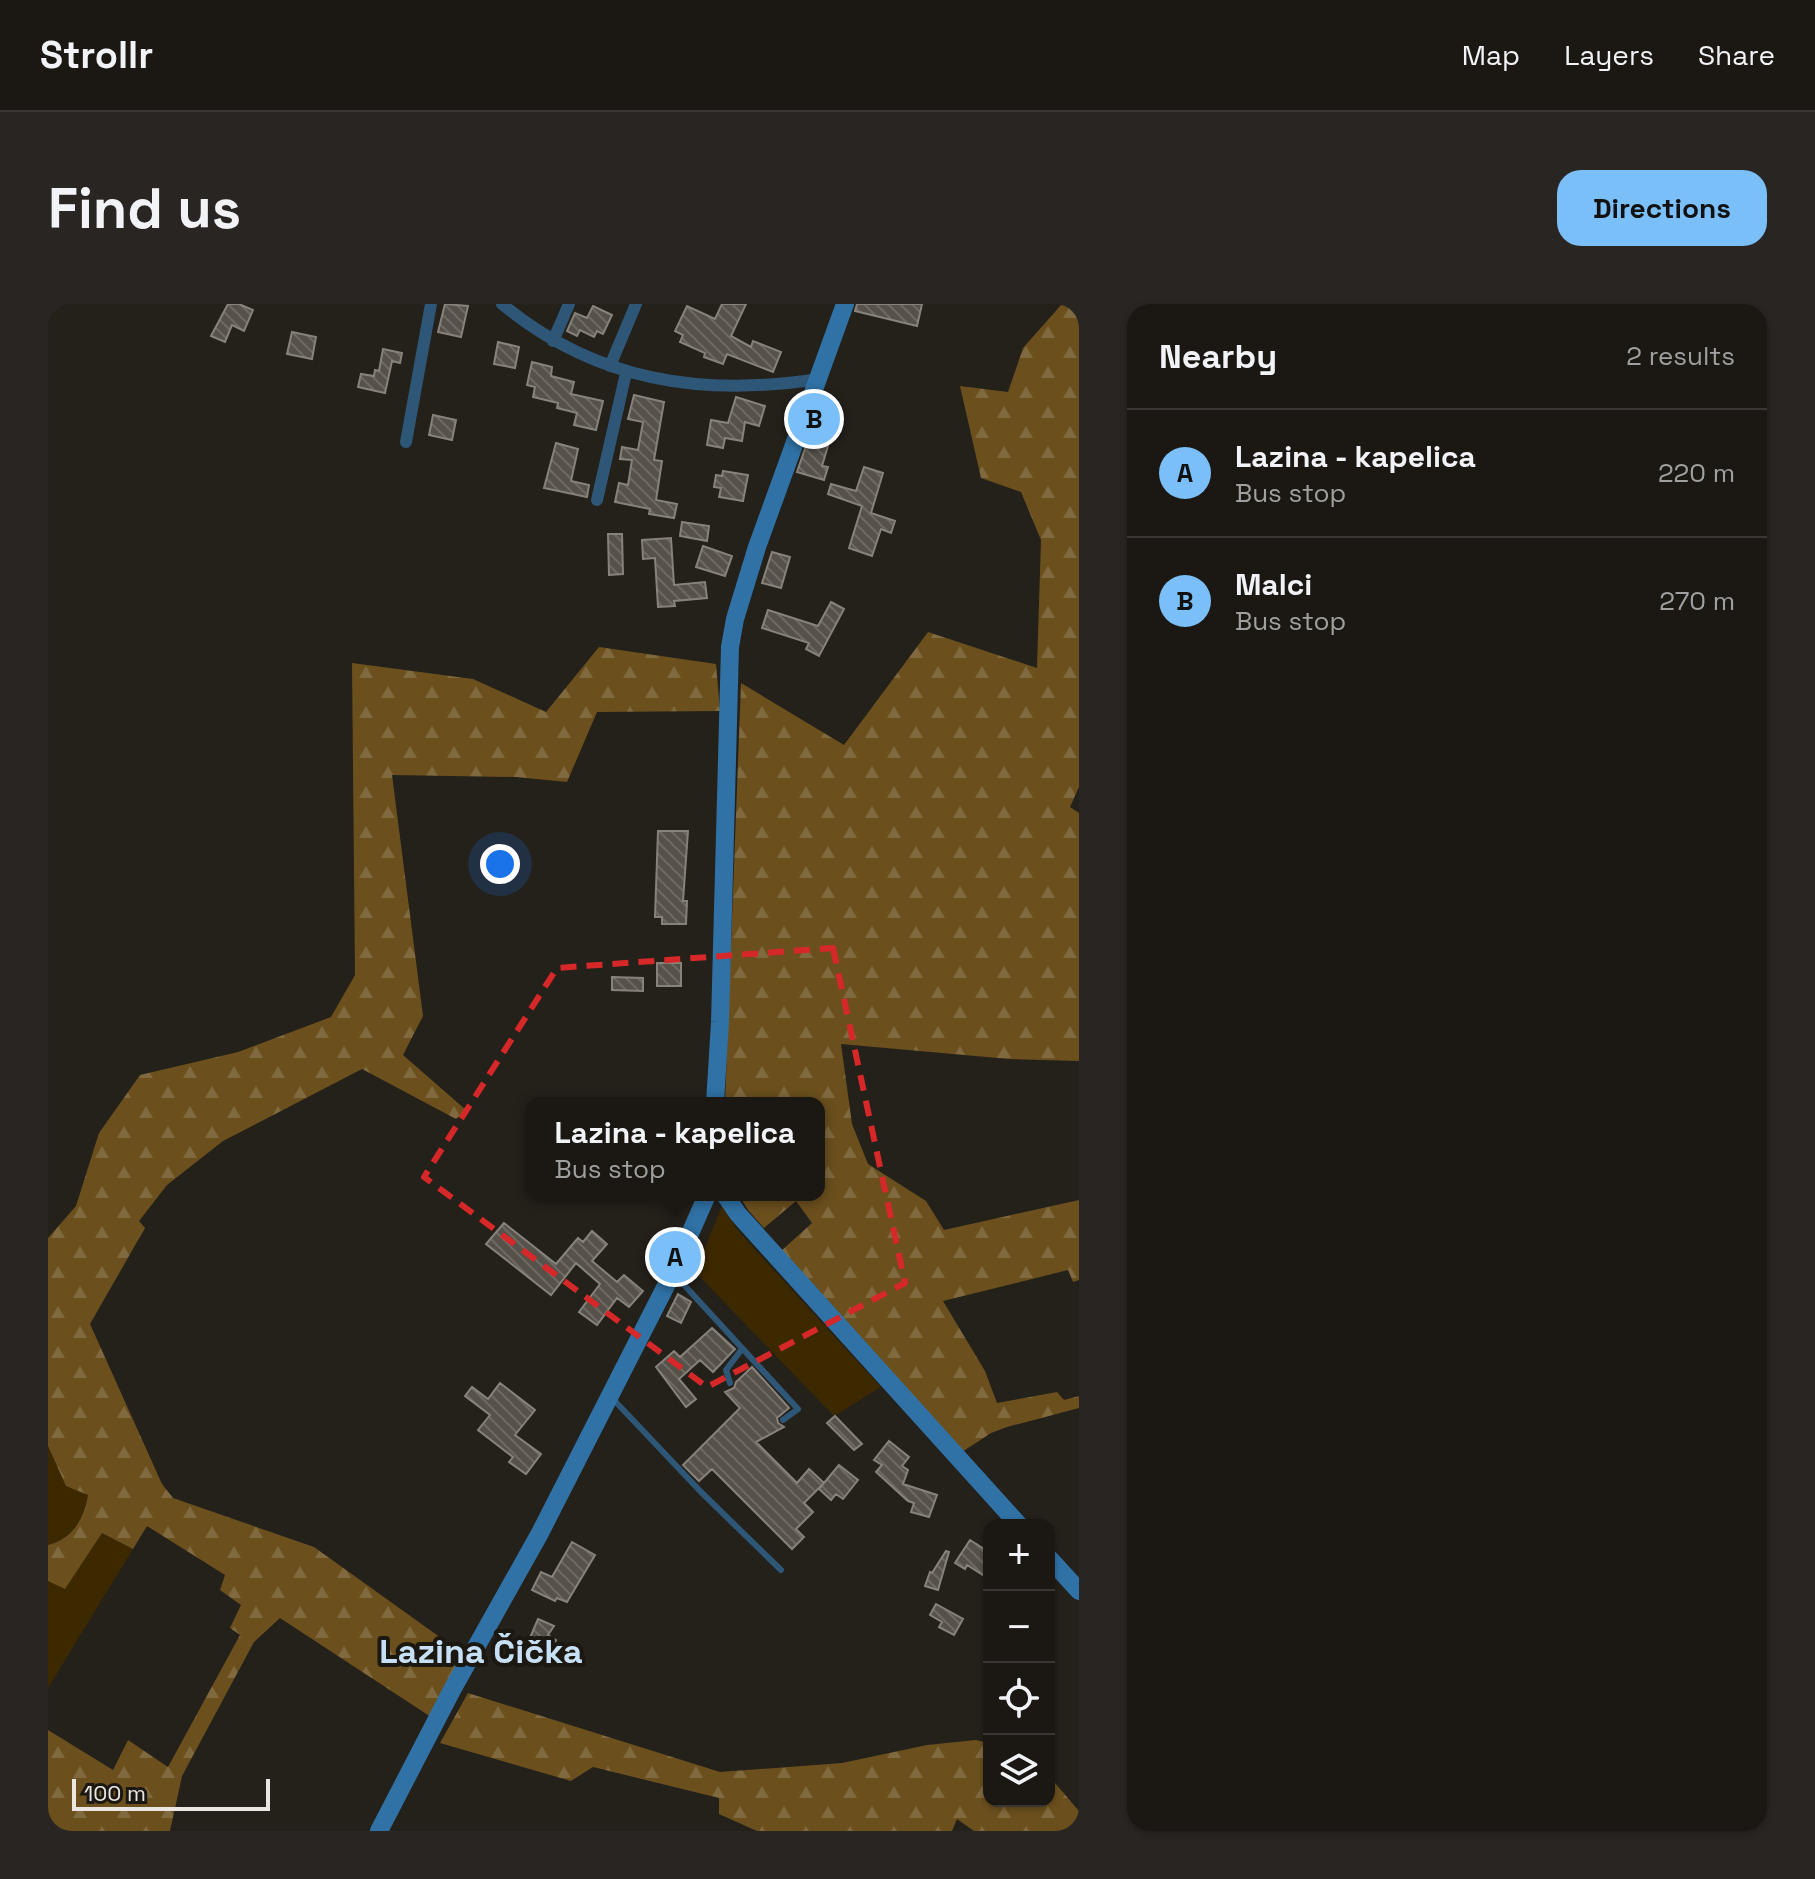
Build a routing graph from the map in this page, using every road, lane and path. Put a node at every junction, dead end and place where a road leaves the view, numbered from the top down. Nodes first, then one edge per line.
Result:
1 (431, 304) edge
2 (502, 304) edge
3 (569, 304) edge
4 (636, 304) edge
5 (845, 304) edge
6 (553, 341) junction
7 (610, 366) junction
8 (626, 373) junction
9 (819, 379) junction
10 (406, 442) dead end
11 (597, 500) dead end
12 (715, 1097) edge
13 (704, 1201) edge
14 (729, 1201) edge
15 (673, 1272) junction
16 (742, 1349) junction
17 (730, 1383) dead end
18 (610, 1396) junction
19 (783, 1420) dead end
20 (1014, 1519) edge
21 (1055, 1565) edge
22 (781, 1570) dead end
23 (1079, 1591) edge
24 (379, 1831) edge

1 - 10 street
2 - 6 street
3 - 6 street
4 - 7 street
5 - 9 main road
6 - 7 street
7 - 8 street
8 - 9 street
8 - 11 street
9 - 12 main road
13 - 15 main road
14 - 20 main road
15 - 16 lane
15 - 18 main road
16 - 17 lane
16 - 19 lane
18 - 22 lane
18 - 24 main road
21 - 23 main road

